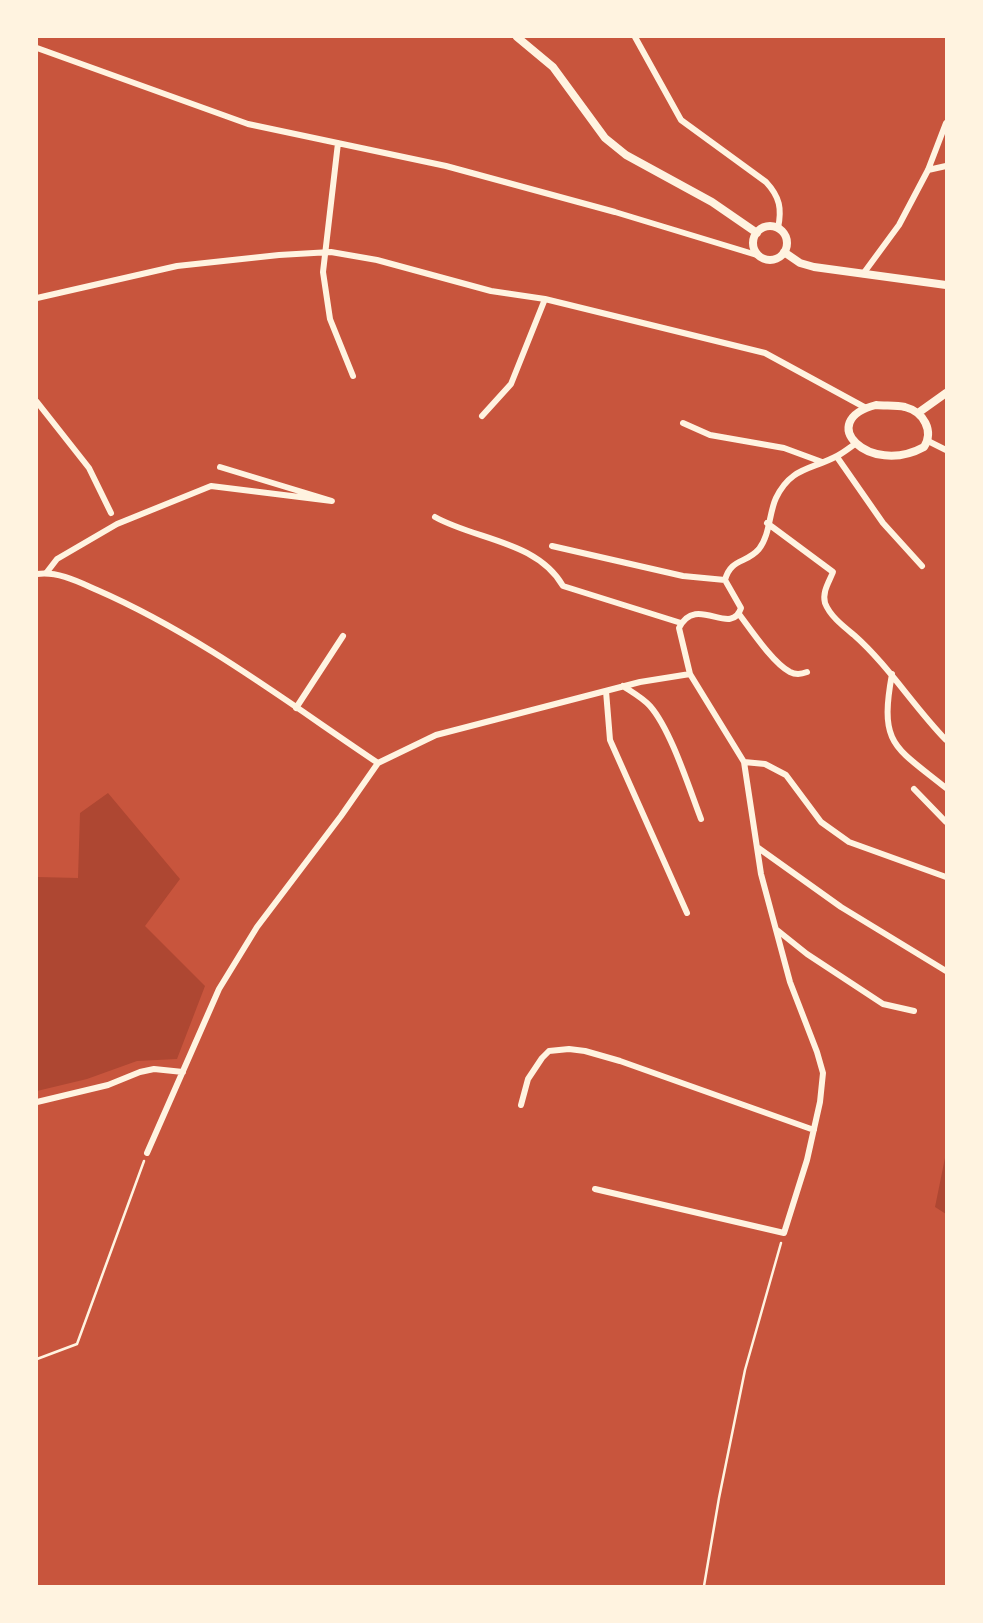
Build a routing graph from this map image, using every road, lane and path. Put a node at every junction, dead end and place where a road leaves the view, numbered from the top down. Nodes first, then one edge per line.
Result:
1 (517, 37) edge
2 (635, 37) edge
3 (37, 48) edge
4 (946, 123) edge
5 (338, 143) junction
6 (946, 166) edge
7 (928, 170) junction
8 (778, 228) junction
9 (757, 233) junction
10 (785, 252) junction
11 (326, 253) junction
12 (760, 256) junction
13 (863, 274) junction
14 (946, 285) edge
15 (37, 298) edge
16 (545, 299) junction
17 (353, 376) dead end
18 (946, 393) edge
19 (37, 402) edge
20 (866, 408) junction
21 (918, 413) junction
22 (482, 416) dead end
23 (683, 423) dead end
24 (928, 441) junction
25 (855, 444) junction
26 (946, 450) edge
27 (837, 457) junction
28 (822, 462) junction
29 (220, 467) dead end
30 (111, 513) dead end
31 (435, 517) dead end
32 (767, 523) junction
33 (552, 546) dead end
34 (922, 566) dead end
35 (47, 572) junction
36 (37, 574) edge
37 (725, 580) junction
38 (739, 614) junction
39 (681, 623) junction
40 (343, 636) dead end
41 (807, 672) dead end
42 (690, 674) junction
43 (892, 674) junction
44 (624, 686) junction
45 (606, 691) junction
46 (296, 708) junction
47 (946, 740) edge
48 (744, 762) junction
49 (378, 763) junction
50 (946, 788) edge
51 (914, 789) dead end
52 (701, 819) dead end
53 (946, 822) edge
54 (757, 847) junction
55 (946, 877) edge
56 (687, 913) dead end
57 (776, 928) junction
58 (946, 971) edge
59 (914, 1011) dead end
60 (183, 1072) junction
61 (37, 1102) edge
62 (521, 1105) dead end
63 (814, 1130) junction
64 (147, 1153) joint
65 (595, 1189) dead end
66 (784, 1233) junction
67 (37, 1359) edge
68 (704, 1586) edge

1 - 9 street
2 - 8 street
3 - 5 street
4 - 7 street
5 - 11 street
5 - 12 street
6 - 7 street
7 - 13 street
8 - 9 street
8 - 10 street
9 - 12 street
10 - 12 street
10 - 13 street
11 - 15 street
11 - 16 street
11 - 17 street
13 - 14 street
16 - 20 street
16 - 22 street
18 - 21 street
19 - 30 street
20 - 21 street
20 - 25 street
21 - 24 street
23 - 28 street
24 - 25 street
24 - 26 street
25 - 27 street
27 - 28 street
27 - 34 street
28 - 32 street
29 - 35 street
31 - 39 street
32 - 37 street
32 - 43 street
33 - 37 street
35 - 36 street
35 - 46 street
37 - 38 street
38 - 39 street
38 - 41 street
39 - 42 street
40 - 46 street
42 - 44 street
42 - 48 street
43 - 47 street
43 - 50 street
44 - 45 street
44 - 52 street
45 - 49 street
45 - 56 street
46 - 49 street
48 - 54 street
48 - 55 street
49 - 60 street
51 - 53 street
54 - 57 street
54 - 58 street
57 - 59 street
57 - 63 street
60 - 61 street
60 - 64 street
62 - 63 street
63 - 66 street
64 - 67 path
65 - 66 street
66 - 68 path

